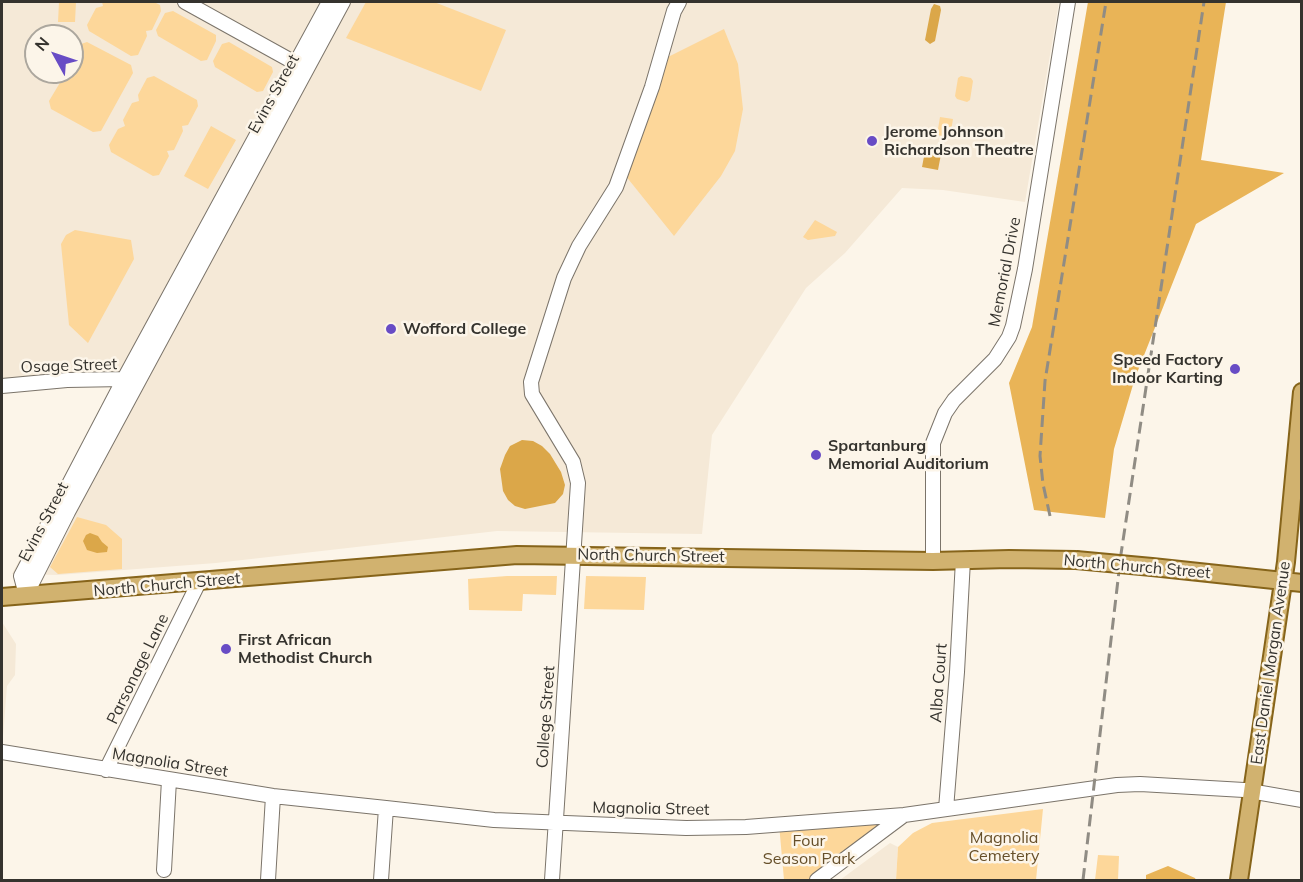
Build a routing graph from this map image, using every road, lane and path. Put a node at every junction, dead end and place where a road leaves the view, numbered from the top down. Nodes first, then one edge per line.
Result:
1 (185, 2) edge
2 (329, 2) edge
3 (343, 2) edge
4 (679, 2) edge
5 (1068, 2) edge
6 (288, 59) dead end
7 (130, 382) junction
8 (2, 386) edge
9 (1302, 392) edge
10 (572, 555) junction
11 (963, 560) junction
12 (933, 561) junction
13 (1283, 580) junction
14 (199, 582) junction
15 (1302, 583) edge
16 (26, 595) junction
17 (2, 597) edge
18 (2, 753) edge
19 (106, 770) junction
20 (169, 780) junction
21 (1252, 791) junction
22 (273, 796) junction
23 (1302, 800) edge
24 (386, 808) junction
25 (946, 809) junction
26 (904, 815) junction
27 (556, 823) junction
28 (164, 870) dead end
29 (268, 880) edge
30 (381, 880) edge
31 (552, 880) edge
32 (817, 880) edge
33 (1239, 880) edge

1 - 6 street
2 - 7 street, Evins Street
3 - 7 street, Evins Street
4 - 10 street, College Street
5 - 12 street, Memorial Drive
7 - 8 street, Osage Street
7 - 16 street, Evins Street
9 - 13 main road, East Daniel Morgan Avenue
10 - 12 main road, North Church Street
10 - 14 main road, North Church Street
10 - 27 street, College Street
11 - 12 main road, North Church Street
11 - 13 main road, North Church Street, bridge
11 - 25 street, Alba Court
13 - 15 main road, North Church Street
13 - 21 main road, East Daniel Morgan Avenue
14 - 16 main road, North Church Street
14 - 19 street, Parsonage Lane
16 - 17 main road, North Church Street
18 - 19 street, Magnolia Street
19 - 20 street, Magnolia Street
20 - 22 street, Magnolia Street
20 - 28 street
21 - 23 street, Magnolia Street
21 - 25 street, Magnolia Street
21 - 33 main road, East Daniel Morgan Avenue
22 - 24 street, Magnolia Street
22 - 29 street
24 - 27 street, Magnolia Street
24 - 30 street
25 - 26 street, Magnolia Street
26 - 27 street, Magnolia Street
26 - 32 street
27 - 31 street, College Street

